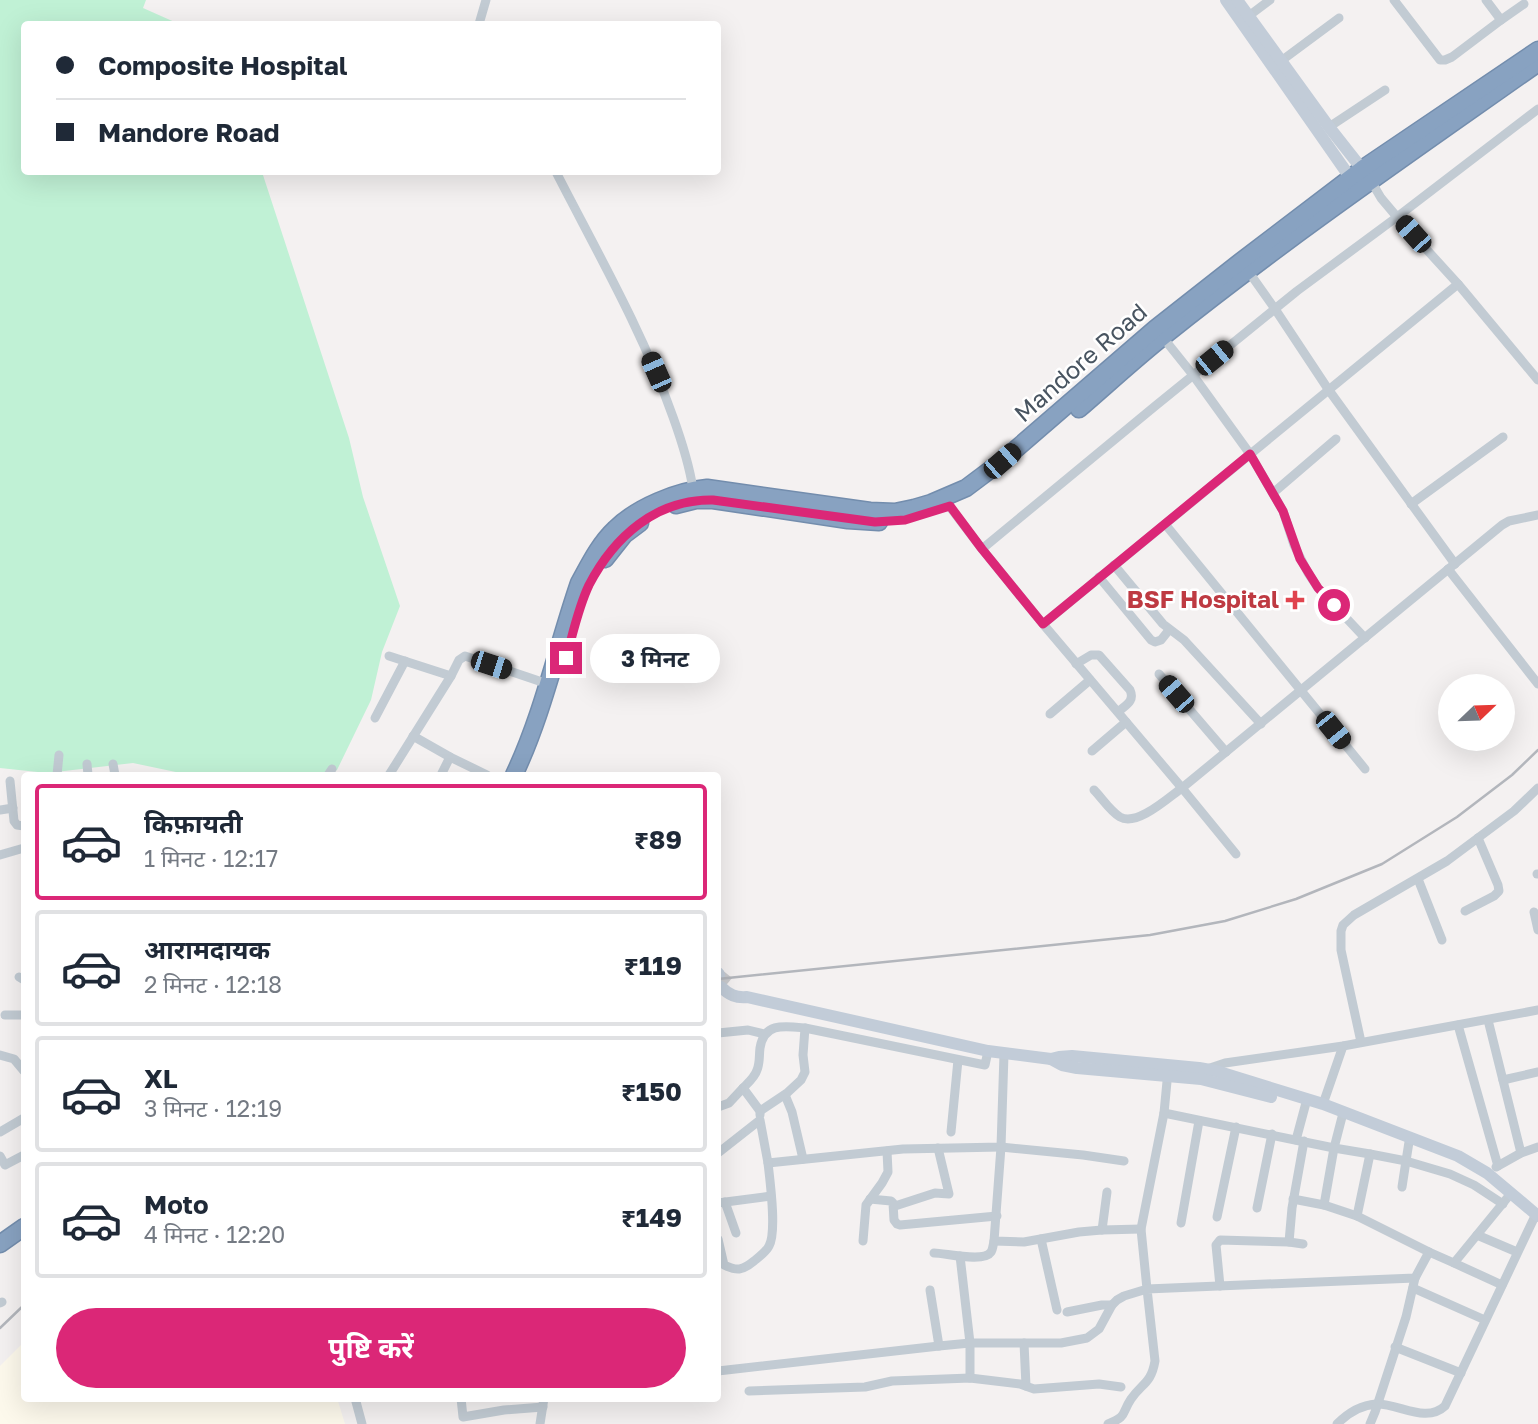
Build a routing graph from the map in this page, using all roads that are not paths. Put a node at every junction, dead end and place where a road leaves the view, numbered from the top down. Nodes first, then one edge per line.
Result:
1 (486, 0) edge
2 (1226, 0) edge
3 (1237, 0) edge
4 (1270, 0) edge
5 (1394, 0) edge
6 (1486, 0) edge
7 (1524, 4) dead end
8 (1339, 18) dead end
9 (1245, 19) junction
10 (1501, 20) junction
11 (480, 21) edge
12 (1538, 50) edge
13 (1281, 61) junction
14 (1538, 63) edge
15 (1385, 90) dead end
16 (1538, 109) edge
17 (1329, 127) junction
18 (558, 175) edge
19 (1360, 179) junction
20 (1381, 198) junction
21 (1397, 217) junction
22 (1244, 266) junction
23 (1458, 284) junction
24 (1276, 309) junction
25 (1159, 332) junction
26 (1193, 375) junction
27 (1538, 380) edge
28 (1328, 389) junction
29 (1503, 437) dead end
30 (1336, 439) dead end
31 (1250, 454) junction
32 (693, 489) junction
33 (1273, 493) junction
34 (1411, 504) junction
35 (950, 506) junction
36 (1538, 515) edge
37 (1165, 524) junction
38 (982, 549) junction
39 (1114, 565) junction
40 (1451, 567) junction
41 (1099, 577) junction
42 (1043, 624) junction
43 (1169, 630) junction
44 (1365, 638) junction
45 (389, 656) dead end
46 (404, 661) junction
47 (1076, 664) junction
48 (1159, 674) dead end
49 (451, 676) junction
50 (1090, 680) junction
51 (548, 684) junction
52 (1538, 684) edge
53 (1301, 691) junction
54 (1118, 712) junction
55 (1050, 714) dead end
56 (375, 718) dead end
57 (1126, 722) junction
58 (1261, 724) junction
59 (413, 736) junction
60 (1092, 751) dead end
61 (1226, 752) junction
62 (59, 755) dead end
63 (450, 757) junction
64 (87, 764) dead end
65 (113, 764) dead end
66 (1365, 769) dead end
67 (57, 772) edge
68 (88, 772) edge
69 (114, 772) edge
70 (391, 772) edge
71 (442, 772) edge
72 (481, 772) edge
73 (521, 772) edge
74 (521, 772) edge
75 (10, 781) dead end
76 (1182, 788) junction
77 (1538, 788) edge
78 (1094, 790) dead end
79 (13, 808) junction
80 (0, 810) edge
81 (21, 826) edge
82 (1478, 838) junction
83 (21, 849) edge
84 (1236, 853) dead end
85 (0, 855) edge
86 (1418, 879) junction
87 (1465, 911) dead end
88 (1534, 912) dead end
89 (1538, 930) edge
90 (1443, 940) dead end
91 (722, 980) tunnel mouth
92 (1538, 1010) edge
93 (5, 1015) dead end
94 (21, 1015) edge
95 (1488, 1020) junction
96 (1458, 1025) junction
97 (805, 1028) junction
98 (721, 1033) edge
99 (765, 1034) junction
100 (1361, 1042) junction
101 (1343, 1046) junction
102 (988, 1051) junction
103 (1004, 1054) junction
104 (0, 1055) edge
105 (19, 1059) edge
106 (958, 1060) junction
107 (1236, 1062) junction
108 (1168, 1071) junction
109 (1538, 1072) edge
110 (1204, 1074) junction
111 (1222, 1078) junction
112 (1503, 1080) junction
113 (743, 1088) junction
114 (785, 1095) junction
115 (1306, 1102) junction
116 (1323, 1104) junction
117 (721, 1106) edge
118 (1164, 1113) junction
119 (760, 1116) junction
120 (1342, 1117) junction
121 (21, 1120) edge
122 (1199, 1121) junction
123 (1236, 1127) junction
124 (0, 1132) edge
125 (951, 1132) dead end
126 (1272, 1135) junction
127 (1300, 1140) junction
128 (1409, 1142) junction
129 (1001, 1147) junction
130 (1334, 1147) junction
131 (1538, 1147) edge
132 (938, 1148) junction
133 (721, 1150) edge
134 (887, 1151) junction
135 (1521, 1153) junction
136 (1370, 1154) junction
137 (0, 1156) edge
138 (21, 1157) edge
139 (803, 1159) junction
140 (1124, 1161) dead end
141 (1406, 1161) junction
142 (768, 1163) junction
143 (1493, 1169) junction
144 (1402, 1187) dead end
145 (1107, 1192) dead end
146 (771, 1196) junction
147 (870, 1199) junction
148 (1293, 1199) junction
149 (1505, 1200) junction
150 (721, 1202) edge
151 (1324, 1205) junction
152 (895, 1206) junction
153 (1256, 1208) dead end
154 (997, 1216) junction
155 (1357, 1216) junction
156 (21, 1217) edge
157 (1217, 1217) dead end
158 (1536, 1219) edge
159 (1181, 1223) dead end
160 (21, 1229) edge
161 (1141, 1229) junction
162 (1102, 1230) junction
163 (0, 1231) edge
164 (736, 1233) dead end
165 (1477, 1235) junction
166 (1041, 1239) junction
167 (863, 1241) dead end
168 (994, 1241) junction
169 (1289, 1242) junction
170 (0, 1244) edge
171 (1303, 1244) dead end
172 (1429, 1252) junction
173 (1517, 1252) junction
174 (934, 1253) dead end
175 (960, 1256) junction
176 (1454, 1263) junction
177 (721, 1268) edge
178 (1414, 1283) junction
179 (1502, 1285) junction
180 (1220, 1286) junction
181 (1147, 1289) junction
182 (929, 1290) dead end
183 (1112, 1305) junction
184 (1057, 1310) dead end
185 (1068, 1312) dead end
186 (1485, 1320) junction
187 (970, 1343) junction
188 (1024, 1343) junction
189 (939, 1346) junction
190 (1395, 1347) junction
191 (721, 1371) edge
192 (1461, 1373) junction
193 (970, 1378) junction
194 (1027, 1386) junction
195 (1121, 1387) dead end
196 (749, 1391) dead end
197 (356, 1402) edge
198 (461, 1402) edge
199 (544, 1403) edge
200 (1377, 1404) junction
201 (463, 1417) junction
202 (362, 1424) edge
203 (452, 1424) edge
204 (540, 1424) edge
205 (1108, 1424) edge
206 (1337, 1424) edge
207 (1370, 1424) edge

1 - 11 street
2 - 9 main road
3 - 9 main road
4 - 9 street
5 - 10 street
6 - 10 street
7 - 10 street
8 - 13 street
9 - 13 main road
9 - 19 main road
12 - 19 highway, Mandore Road
13 - 17 main road
14 - 19 highway, Mandore Road
15 - 17 street
16 - 21 street
17 - 19 main road
18 - 32 street
19 - 20 street
19 - 20 street
19 - 22 highway, Mandore Road
20 - 21 street
21 - 23 street
21 - 24 street
22 - 24 street
22 - 25 highway, Mandore Road
23 - 27 street
23 - 28 street
24 - 26 street
24 - 28 street
25 - 26 street
25 - 32 highway, Mandore Road
25 - 35 highway, Mandore Road
26 - 31 street
26 - 38 street
28 - 31 street
28 - 34 street
29 - 34 street
30 - 33 street
31 - 33 street
31 - 37 street
32 - 51 highway, Mandore Road
33 - 44 street
34 - 40 street
35 - 38 street
35 - 73 highway, Mandore Road
36 - 40 street
37 - 39 street
37 - 53 street
38 - 42 street
39 - 41 street
39 - 43 street
40 - 44 street
40 - 52 street
41 - 42 street
41 - 43 street
42 - 47 street
43 - 58 street
44 - 53 street
45 - 46 street
46 - 49 street
46 - 56 street
47 - 50 street
47 - 54 street
48 - 61 street
49 - 51 street
49 - 59 street
50 - 54 street
50 - 55 street
51 - 74 highway, Mandore Road
53 - 58 street
53 - 66 street
54 - 57 street
57 - 60 street
57 - 76 street
58 - 61 street
59 - 63 street
59 - 70 street
61 - 76 street
62 - 67 street
63 - 71 street
63 - 72 street
64 - 68 street
65 - 69 street
75 - 79 street
76 - 78 street
76 - 84 street
77 - 82 street
79 - 80 street
79 - 81 street
82 - 86 street
82 - 87 street
83 - 85 street
86 - 90 street
86 - 100 street
88 - 89 street
91 - 102 main road
92 - 95 street
93 - 94 street
95 - 96 street
95 - 112 street
96 - 100 street
96 - 143 street
97 - 99 street
97 - 106 street
97 - 114 street
98 - 99 street
99 - 113 street
100 - 101 street
101 - 107 street
101 - 116 street
102 - 103 main road
102 - 106 street
103 - 108 main road
103 - 129 street
104 - 105 street
106 - 125 street
107 - 110 street
107 - 111 street
108 - 110 main road
108 - 118 street
109 - 112 street
110 - 111 main road
111 - 115 main road
112 - 135 street
113 - 117 street
113 - 119 street
114 - 119 street
114 - 139 street
115 - 116 main road
115 - 120 main road
115 - 127 street
116 - 143 main road
118 - 122 street
118 - 161 street
119 - 133 street
119 - 142 street
120 - 128 main road
120 - 130 street
121 - 124 street
122 - 123 street
122 - 159 street
123 - 126 street
123 - 157 street
126 - 127 street
126 - 153 street
127 - 130 street
127 - 148 street
128 - 141 street
128 - 149 main road
129 - 132 street
129 - 140 street
129 - 154 street
130 - 136 street
130 - 151 street
131 - 135 street
132 - 134 street
132 - 152 street
134 - 139 street
134 - 147 street
135 - 143 street
136 - 141 street
136 - 155 street
137 - 138 street
139 - 142 street
141 - 144 street
141 - 149 street
142 - 146 street
143 - 158 main road
145 - 162 street
146 - 150 street
146 - 177 street
147 - 152 street
147 - 167 street
148 - 151 street
148 - 169 street
149 - 158 main road
149 - 165 street
150 - 164 street
151 - 155 street
152 - 154 street
154 - 168 street
155 - 172 street
156 - 163 highway
158 - 173 street
160 - 170 highway
161 - 162 street
161 - 181 street
162 - 166 street
165 - 173 street
165 - 176 street
166 - 168 street
166 - 184 street
168 - 175 street
169 - 171 street
169 - 180 street
172 - 176 street
172 - 178 street
173 - 179 street
174 - 175 street
175 - 187 street
176 - 179 street
178 - 180 street
178 - 186 street
178 - 190 street
179 - 186 street
180 - 181 street
181 - 183 street
181 - 205 street
182 - 189 street
183 - 185 street
183 - 188 street
186 - 192 street
187 - 188 street
187 - 189 street
187 - 193 street
188 - 194 street
189 - 191 street
190 - 192 street
190 - 200 street
192 - 200 street
193 - 194 street
193 - 196 street
194 - 195 street
197 - 202 street
198 - 201 street
199 - 201 street
199 - 204 street
200 - 206 street
200 - 207 street
201 - 203 street

